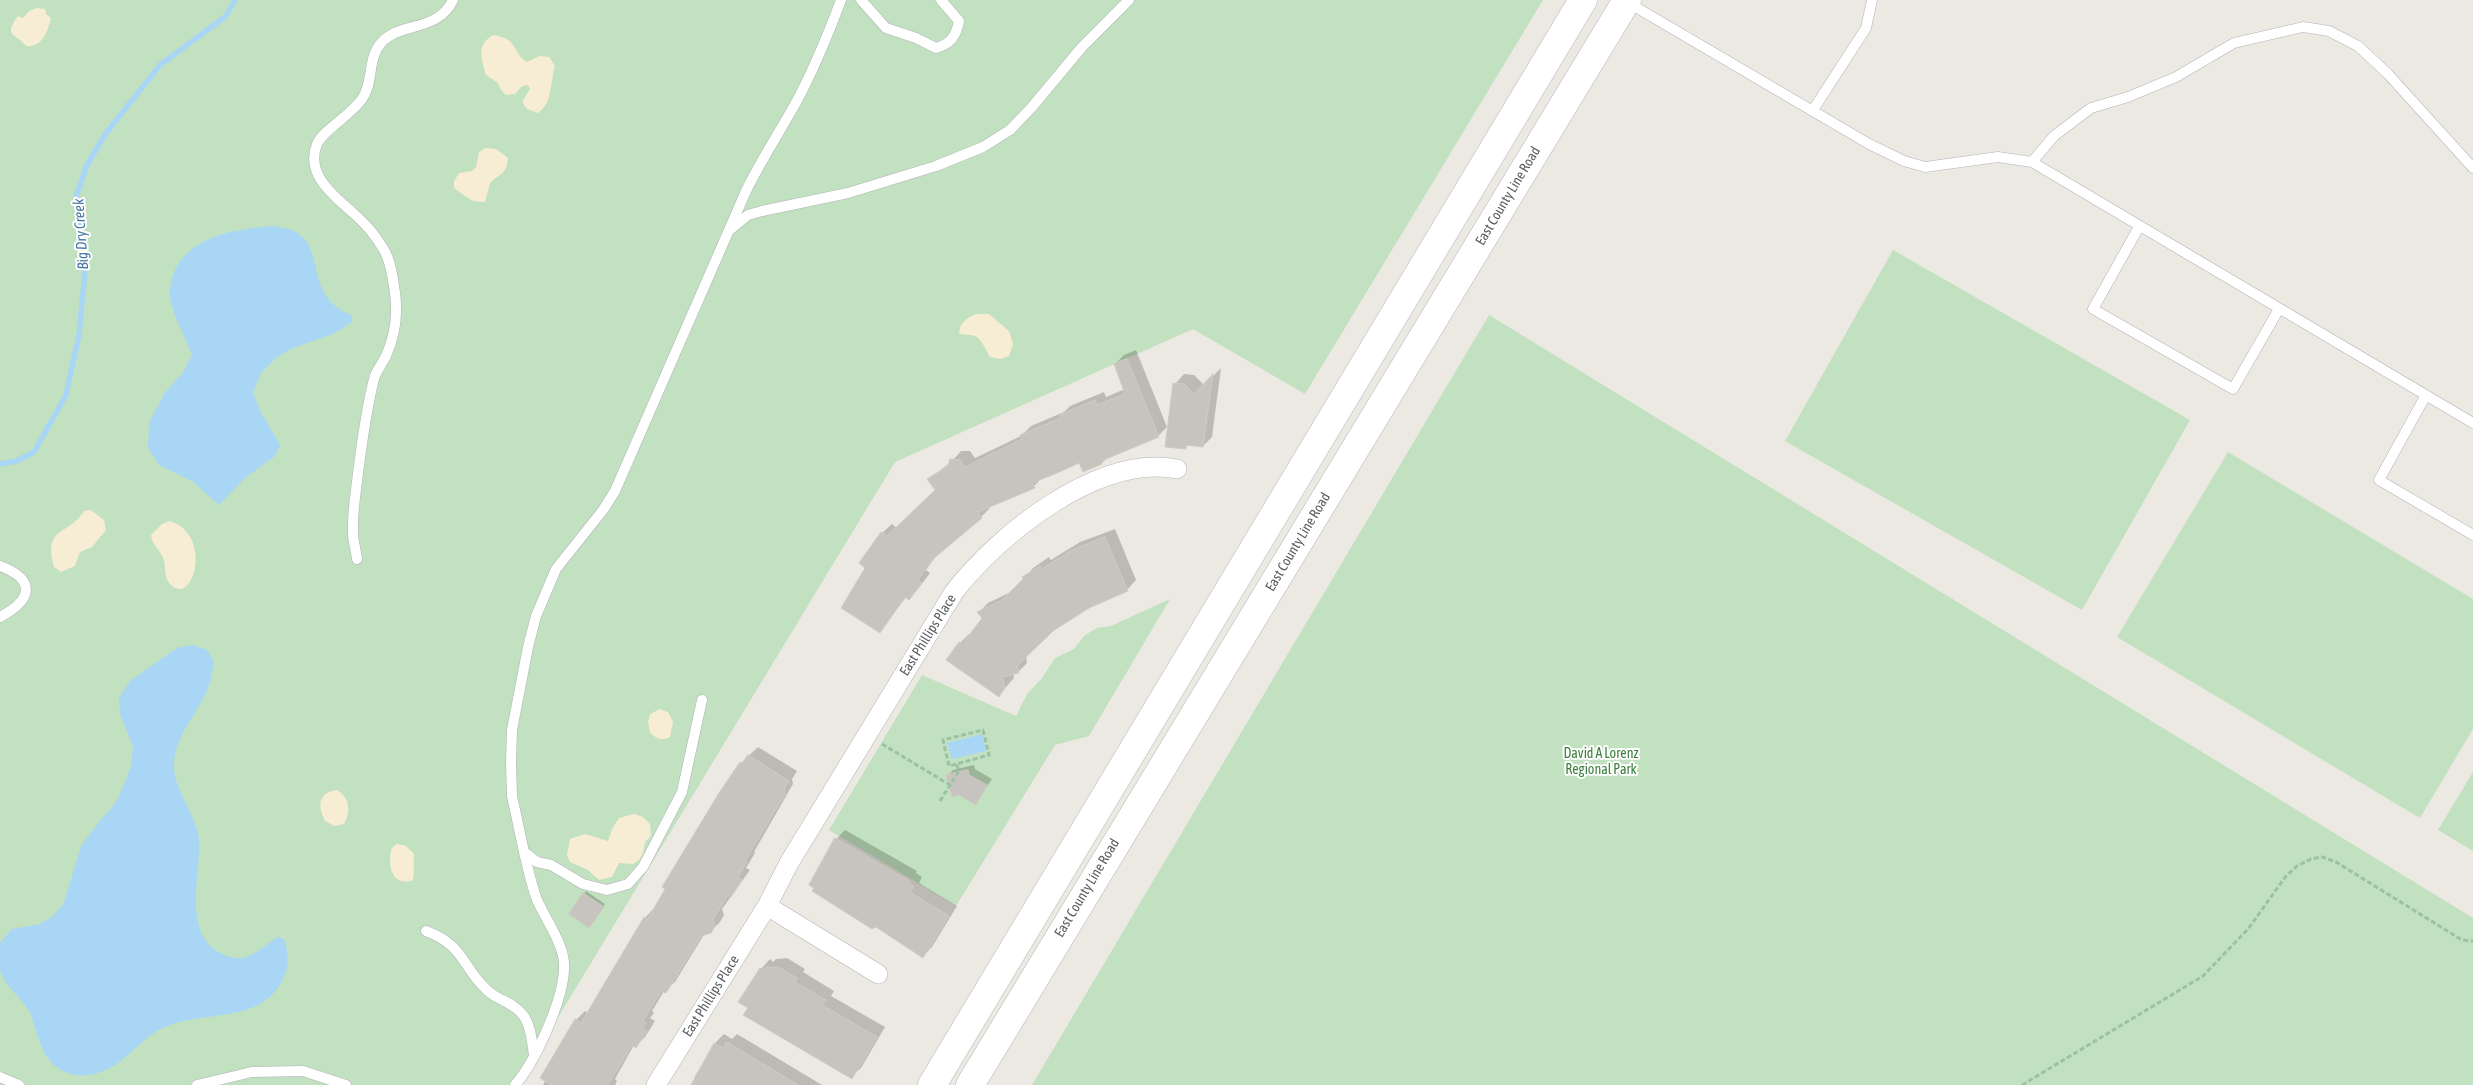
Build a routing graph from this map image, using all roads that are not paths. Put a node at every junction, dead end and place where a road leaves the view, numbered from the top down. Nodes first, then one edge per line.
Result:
1 (453, 0) edge
2 (841, 0) edge
3 (861, 0) edge
4 (941, 0) edge
5 (1129, 0) edge
6 (1583, 0) edge
7 (1872, 0) edge
8 (1625, 1) edge
9 (1813, 110) junction
10 (2032, 162) junction
11 (2473, 168) edge
12 (743, 199) junction
13 (762, 211) junction
14 (2139, 227) junction
15 (726, 236) junction
16 (2279, 308) junction
17 (2426, 395) junction
18 (2473, 423) edge
19 (1177, 469) dead end
20 (2473, 535) edge
21 (357, 559) dead end
22 (0, 566) edge
23 (0, 617) edge
24 (702, 700) dead end
25 (524, 852) junction
26 (767, 906) junction
27 (426, 931) dead end
28 (878, 974) dead end
29 (534, 1055) junction
30 (0, 1076) edge
31 (19, 1085) edge
32 (197, 1085) edge
33 (346, 1085) edge
34 (515, 1085) edge
35 (656, 1085) edge
36 (932, 1085) edge
37 (970, 1085) edge

1 - 21 lane
2 - 12 lane
3 - 4 lane
5 - 13 lane
6 - 36 main road
7 - 9 lane
8 - 9 lane
8 - 37 main road, East County Line Road
9 - 10 lane
10 - 11 lane
10 - 14 lane
12 - 13 lane
12 - 15 lane
13 - 15 lane
14 - 16 lane
14 - 16 lane
15 - 25 lane
16 - 17 lane
17 - 18 lane
17 - 20 lane
19 - 26 street, East Phillips Place
22 - 23 lane
24 - 25 lane
25 - 29 lane
26 - 28 street
26 - 35 street, East Phillips Place
27 - 29 lane
29 - 34 lane
30 - 31 lane
32 - 33 lane

